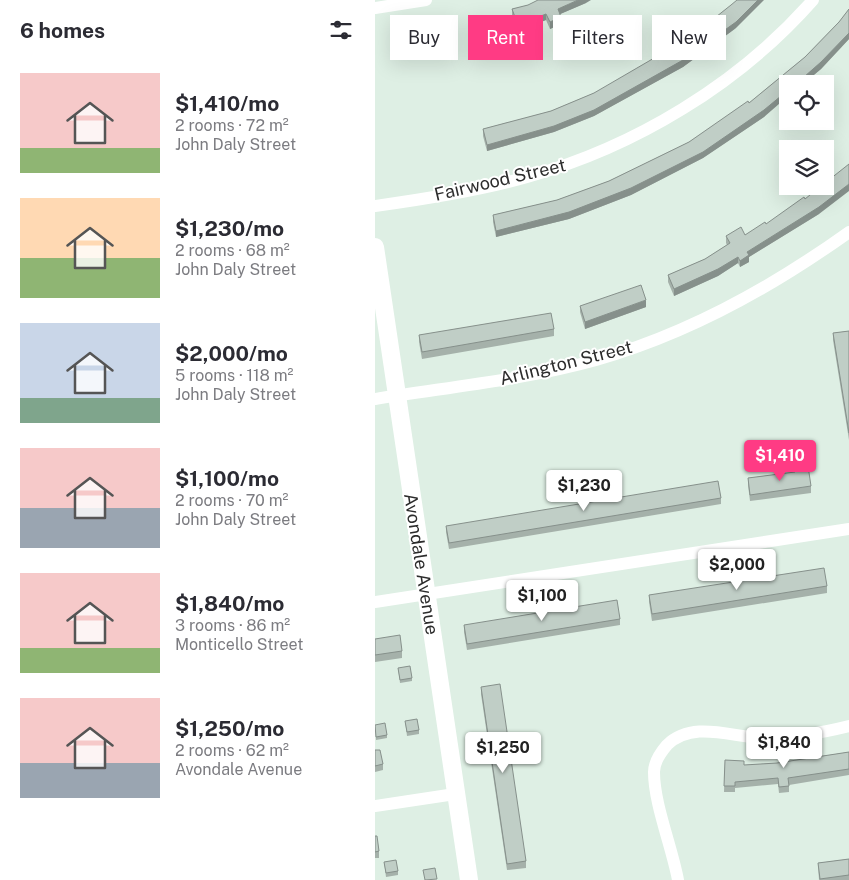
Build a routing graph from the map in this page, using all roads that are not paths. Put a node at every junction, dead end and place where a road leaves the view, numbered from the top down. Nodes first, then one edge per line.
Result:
1 (426, 0) edge
2 (813, 0) edge
3 (375, 8) edge
4 (375, 206) edge
5 (849, 232) edge
6 (375, 247) edge
7 (396, 395) junction
8 (375, 398) edge
9 (849, 529) edge
10 (426, 594) junction
11 (375, 602) edge
12 (849, 726) edge
13 (455, 794) junction
14 (375, 806) edge
15 (469, 880) edge
16 (678, 880) edge

1 - 3 street
2 - 4 street, Fairwood Street
5 - 7 street, Arlington Street
6 - 7 street, Avondale Avenue
7 - 8 street, Arlington Street
7 - 10 street, Avondale Avenue
9 - 10 street
10 - 11 street
10 - 13 street, Avondale Avenue
12 - 16 street
13 - 14 street
13 - 15 street, Avondale Avenue

